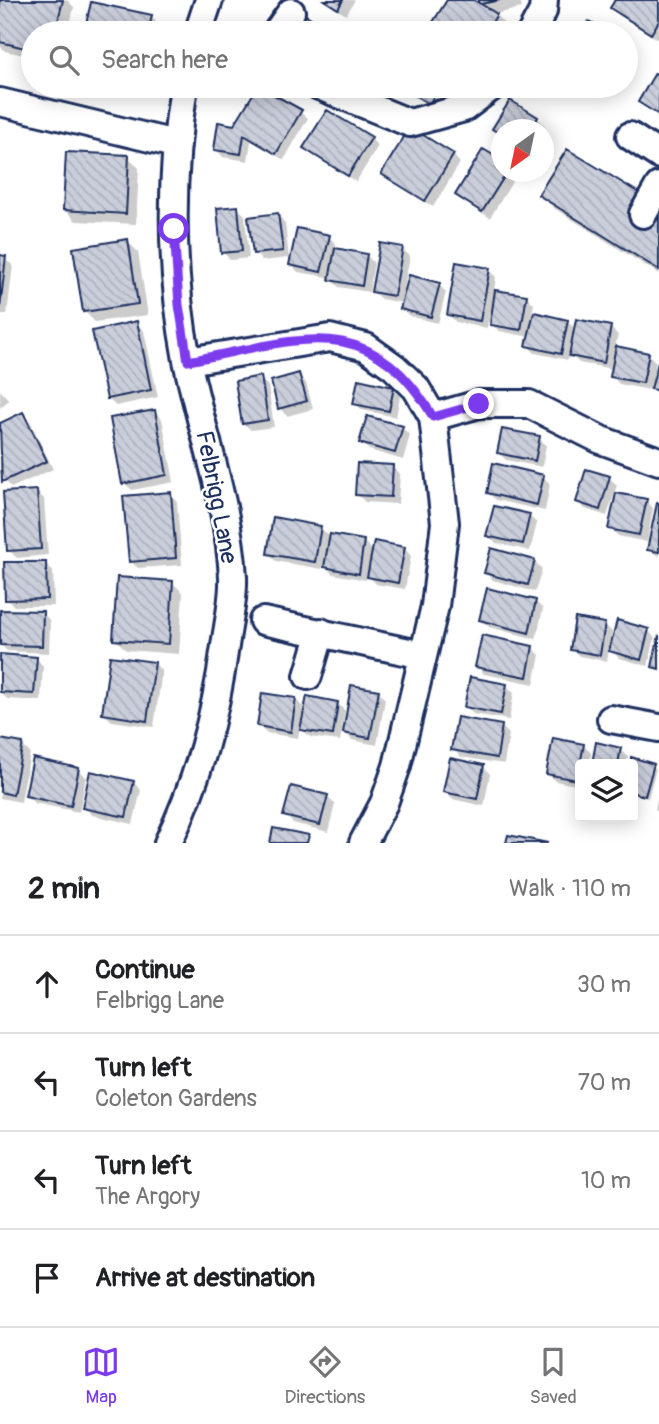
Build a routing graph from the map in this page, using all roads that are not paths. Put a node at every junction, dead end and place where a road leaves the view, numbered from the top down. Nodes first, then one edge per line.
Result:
1 (209, 0) edge
2 (544, 0) edge
3 (202, 21) edge
4 (538, 21) edge
5 (182, 98) edge
6 (348, 98) edge
7 (477, 98) edge
8 (0, 102) edge
9 (630, 136) dead end
10 (175, 144) junction
11 (659, 155) edge
12 (659, 186) edge
13 (643, 214) dead end
14 (188, 361) junction
15 (433, 417) junction
16 (659, 461) edge
17 (263, 621) dead end
18 (321, 632) junction
19 (422, 655) junction
20 (308, 676) dead end
21 (611, 719) dead end
22 (659, 728) edge
23 (168, 843) edge
24 (363, 843) edge

1 - 3 street
2 - 4 street
5 - 10 street, Felbrigg Lane
6 - 7 street
8 - 10 street
9 - 11 street
10 - 14 street, Felbrigg Lane
12 - 13 street
14 - 15 street
14 - 23 street, Felbrigg Lane
15 - 16 street
15 - 19 street
17 - 18 street
18 - 19 street
18 - 20 street
19 - 24 street
21 - 22 street

